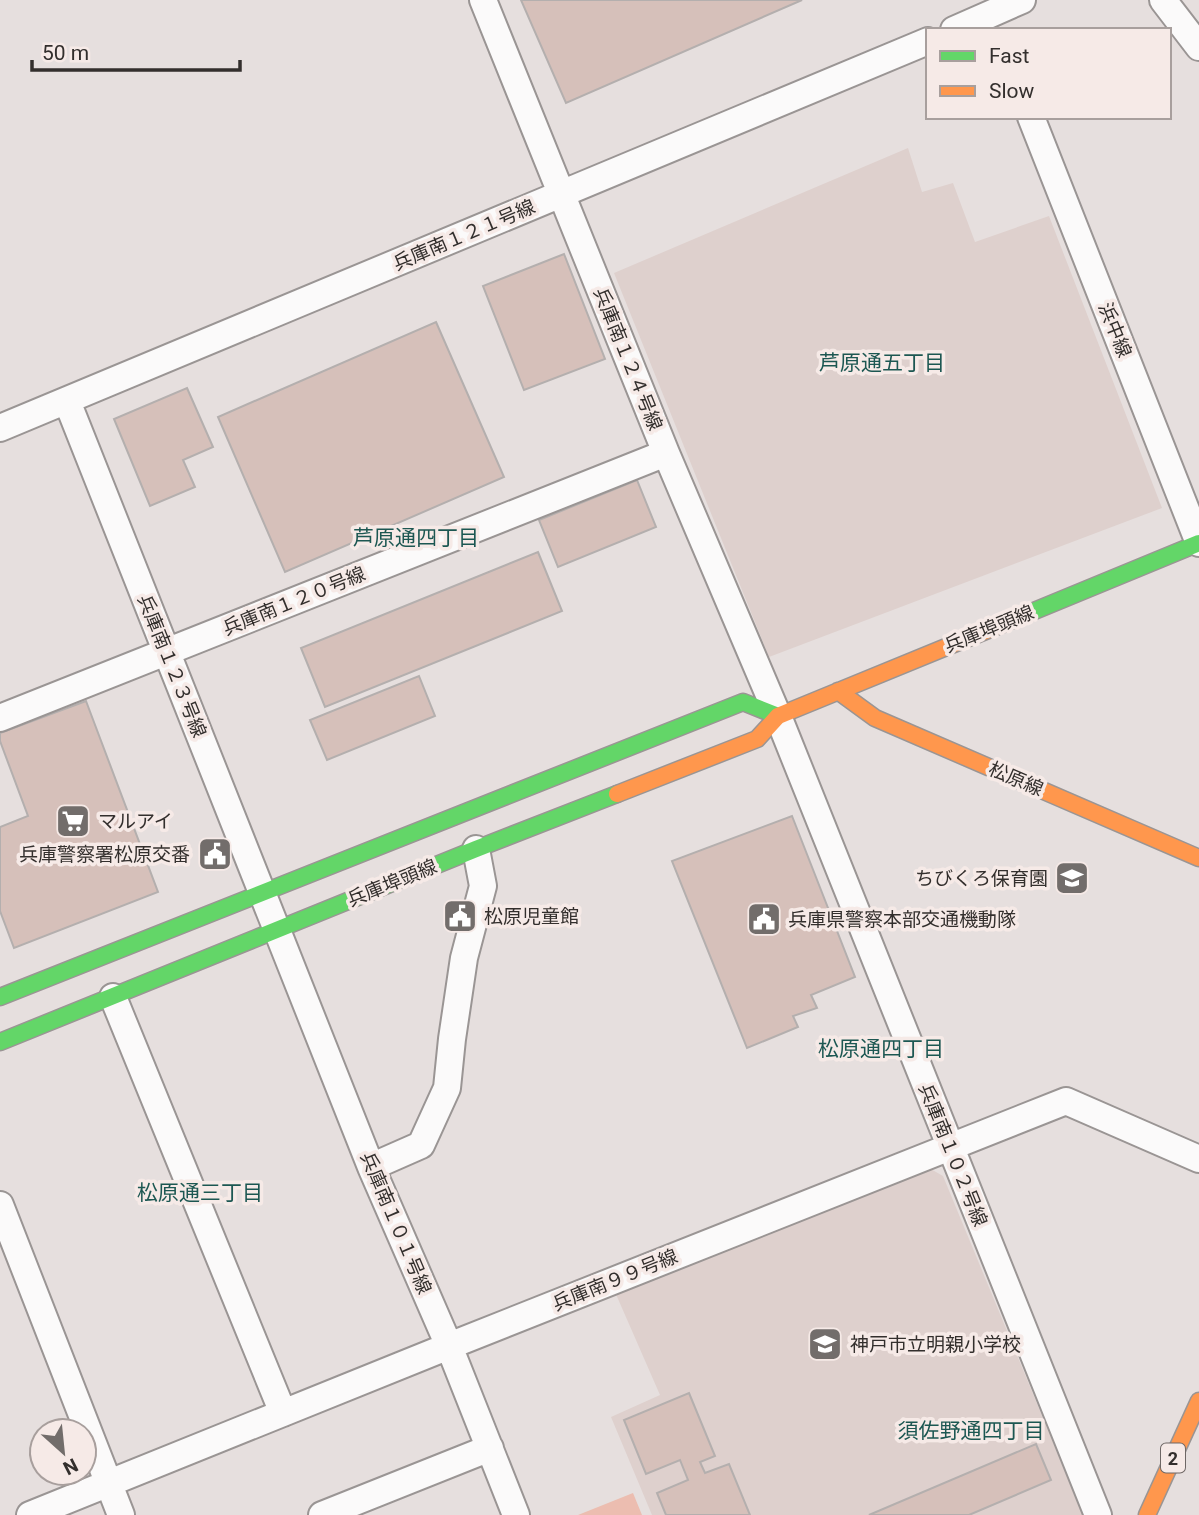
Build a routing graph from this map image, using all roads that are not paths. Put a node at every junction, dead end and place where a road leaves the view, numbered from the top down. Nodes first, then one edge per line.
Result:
1 (483, 0) edge
2 (1022, 0) edge
3 (1163, 0) edge
4 (990, 15) edge
5 (959, 28) edge
6 (926, 42) edge
7 (1199, 47) edge
8 (1032, 119) edge
9 (562, 194) junction
10 (67, 401) junction
11 (0, 428) edge
12 (666, 453) junction
13 (1199, 543) edge
14 (167, 652) junction
15 (838, 691) junction
16 (778, 716) junction
17 (0, 718) edge
18 (537, 803) junction
19 (476, 849) junction
20 (1199, 858) edge
21 (262, 893) junction
22 (277, 930) junction
23 (0, 997) edge
24 (113, 997) junction
25 (0, 1042) edge
26 (950, 1147) junction
27 (1199, 1159) edge
28 (371, 1167) junction
29 (0, 1205) edge
30 (449, 1346) junction
31 (1199, 1401) edge
32 (283, 1413) junction
33 (490, 1448) junction
34 (108, 1484) junction
35 (30, 1515) edge
36 (121, 1515) edge
37 (322, 1515) edge
38 (516, 1515) edge
39 (1098, 1515) edge
40 (1147, 1515) edge

1 - 9 street, 兵庫南１２４号線
2 - 4 street
3 - 7 street
4 - 5 street
6 - 9 street, 兵庫南１２１号線
8 - 13 street, 浜中線
9 - 10 street, 兵庫南１２１号線
9 - 12 street, 兵庫南１２４号線
10 - 11 street, 兵庫南１２１号線
10 - 14 street, 兵庫南１２３号線
12 - 14 street, 兵庫南１２０号線
12 - 16 street, 兵庫南１２４号線
13 - 15 main road, 兵庫埠頭線
14 - 17 street, 兵庫南１２０号線
14 - 21 street, 兵庫南１２３号線
15 - 16 main road, 兵庫埠頭線
15 - 20 main road, 松原線
16 - 18 main road, 兵庫埠頭線
16 - 18 main road, 兵庫埠頭線
16 - 26 street, 兵庫南１０２号線
18 - 19 main road, 兵庫埠頭線
18 - 21 main road, 兵庫埠頭線
19 - 22 main road, 兵庫埠頭線
19 - 28 street
21 - 22 street, 兵庫南１２３号線
21 - 23 main road, 兵庫埠頭線
22 - 24 main road, 兵庫埠頭線
22 - 28 street, 兵庫南１０１号線
24 - 25 main road, 兵庫埠頭線
24 - 32 street
26 - 27 street, 兵庫南９９号線
26 - 30 street, 兵庫南９９号線
26 - 39 street, 兵庫南１０２号線
28 - 30 street, 兵庫南１０１号線
29 - 34 street
30 - 32 street, 兵庫南９９号線
30 - 33 street, 兵庫南１０１号線
31 - 40 main road, 2
32 - 34 street, 兵庫南９９号線
33 - 37 street
33 - 38 street, 兵庫南１０１号線
34 - 35 street, 兵庫南９９号線
34 - 36 street

